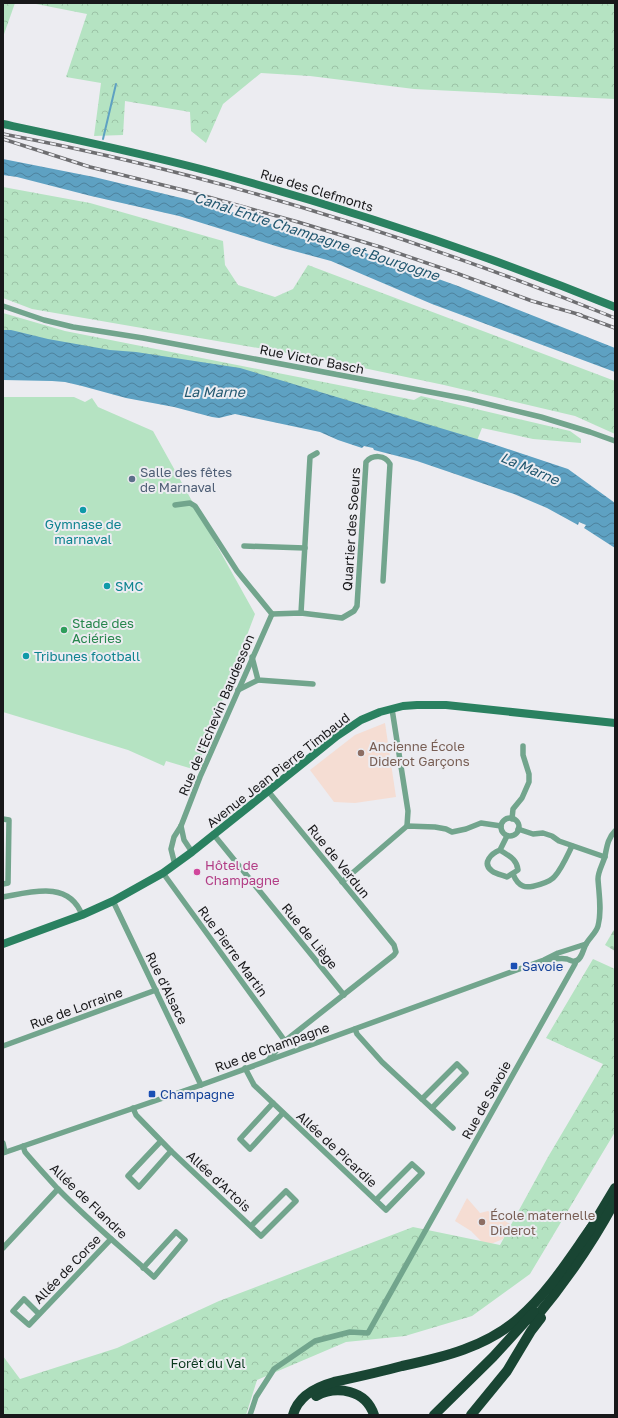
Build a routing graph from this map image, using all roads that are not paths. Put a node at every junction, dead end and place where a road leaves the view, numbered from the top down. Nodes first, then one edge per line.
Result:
1 (3, 124) edge
2 (3, 306) edge
3 (615, 307) edge
4 (615, 441) edge
5 (317, 454) dead end
6 (175, 505) dead end
7 (244, 546) dead end
8 (305, 548) junction
9 (383, 581) dead end
10 (301, 613) junction
11 (272, 614) junction
12 (252, 657) junction
13 (258, 680) junction
14 (312, 684) dead end
15 (238, 690) junction
16 (392, 708) junction
17 (615, 723) edge
18 (522, 746) dead end
19 (268, 791) junction
20 (512, 819) junction
21 (3, 820) edge
22 (181, 826) junction
23 (407, 826) junction
24 (501, 826) junction
25 (518, 830) junction
26 (615, 831) edge
27 (214, 835) junction
28 (507, 836) junction
29 (572, 846) junction
30 (500, 850) junction
31 (192, 852) junction
32 (605, 857) junction
33 (174, 865) junction
34 (163, 873) junction
35 (513, 874) junction
36 (342, 882) junction
37 (3, 884) edge
38 (3, 897) edge
39 (113, 901) junction
40 (82, 915) junction
41 (3, 944) edge
42 (586, 944) junction
43 (570, 949) junction
44 (580, 956) junction
45 (544, 960) junction
46 (571, 960) junction
47 (156, 990) junction
48 (344, 995) junction
49 (355, 1028) junction
50 (285, 1041) junction
51 (3, 1046) edge
52 (268, 1061) junction
53 (244, 1068) junction
54 (201, 1085) junction
55 (422, 1099) junction
56 (273, 1103) junction
57 (134, 1108) junction
58 (432, 1108) junction
59 (283, 1113) junction
60 (453, 1128) dead end
61 (161, 1141) junction
62 (3, 1142) edge
63 (23, 1146) junction
64 (171, 1151) junction
65 (4, 1153) edge
66 (615, 1188) edge
67 (58, 1189) junction
68 (376, 1200) junction
69 (615, 1201) edge
70 (252, 1226) junction
71 (596, 1229) junction
72 (111, 1239) junction
73 (3, 1248) edge
74 (143, 1268) junction
75 (39, 1314) junction
76 (250, 1415) edge
77 (293, 1415) edge
78 (299, 1415) edge
79 (374, 1415) edge
80 (434, 1415) edge
81 (443, 1415) edge
82 (471, 1415) edge

1 - 3 main road, Rue des Clefmonts
2 - 4 street, Rue Victor Basch
5 - 8 street
6 - 11 street
7 - 8 street
8 - 10 street
9 - 10 street, Quartier des Soeurs
10 - 11 street, Quartier des Soeurs
11 - 12 street, Rue de l'Echevin Baudesson
12 - 13 street
12 - 15 street, Rue de l'Echevin Baudesson
13 - 14 street
13 - 15 street
15 - 22 street, Rue de l'Echevin Baudesson
16 - 17 main road, Avenue Jean Pierre Timbaud
16 - 19 main road, Avenue Jean Pierre Timbaud
16 - 23 street
18 - 20 street
19 - 27 main road, Avenue Jean Pierre Timbaud
19 - 36 street, Rue de Verdun
20 - 24 street
20 - 25 street
21 - 37 street
22 - 31 street
22 - 33 street, Rue de l'Echevin Baudesson
23 - 24 street
23 - 36 street
24 - 28 street
25 - 28 street
25 - 29 street
26 - 32 street
27 - 31 main road, Avenue Jean Pierre Timbaud
27 - 48 street, Rue de Liège
28 - 30 street
29 - 32 street
29 - 35 street
30 - 35 street
30 - 35 street
31 - 33 main road, Avenue Jean Pierre Timbaud
32 - 42 street
33 - 34 main road, Avenue Jean Pierre Timbaud
34 - 39 main road, Avenue Jean Pierre Timbaud
34 - 50 street, Rue Pierre Martin
36 - 48 street, Rue de Verdun
38 - 40 street
39 - 40 main road, Avenue Jean Pierre Timbaud
39 - 47 street, Rue d'Alsace
40 - 41 main road, Avenue Jean Pierre Timbaud
42 - 43 street
42 - 44 street
43 - 44 street
43 - 45 street, Rue de Champagne
43 - 46 street, Rue de Savoie
44 - 46 street
45 - 46 street, Rue de Champagne
45 - 49 street, Rue de Champagne
46 - 76 street, Rue de Savoie
47 - 51 street, Rue de Lorraine
47 - 54 street, Rue d'Alsace
48 - 50 street
49 - 52 street, Rue de Champagne
49 - 55 street
50 - 52 street
52 - 53 street, Rue de Champagne
53 - 54 street, Rue de Champagne
53 - 56 street, Allée de Picardie
54 - 57 street, Rue de Champagne
55 - 58 street
55 - 58 street
56 - 59 street, Allée de Picardie
56 - 59 street, Allée de Picardie
57 - 61 street, Allée d'Artois
57 - 63 street, Rue de Champagne
58 - 60 street
59 - 68 street, Allée de Picardie
61 - 64 street, Allée d'Artois
61 - 64 street, Allée d'Artois
62 - 65 street
63 - 65 street, Rue de Champagne
63 - 67 street, Allée de Flandre
64 - 70 street, Allée d'Artois
66 - 71 highway
67 - 72 street, Allée de Flandre
67 - 73 street
68 - 68 street, Allée de Picardie
69 - 71 highway
70 - 70 street, Allée d'Artois
71 - 77 highway
71 - 80 highway
71 - 81 highway
71 - 82 highway
72 - 74 street, Allée de Flandre
72 - 75 street, Allée de Corse
74 - 74 street, Allée de Flandre
75 - 75 street, Allée de Corse
78 - 79 highway

